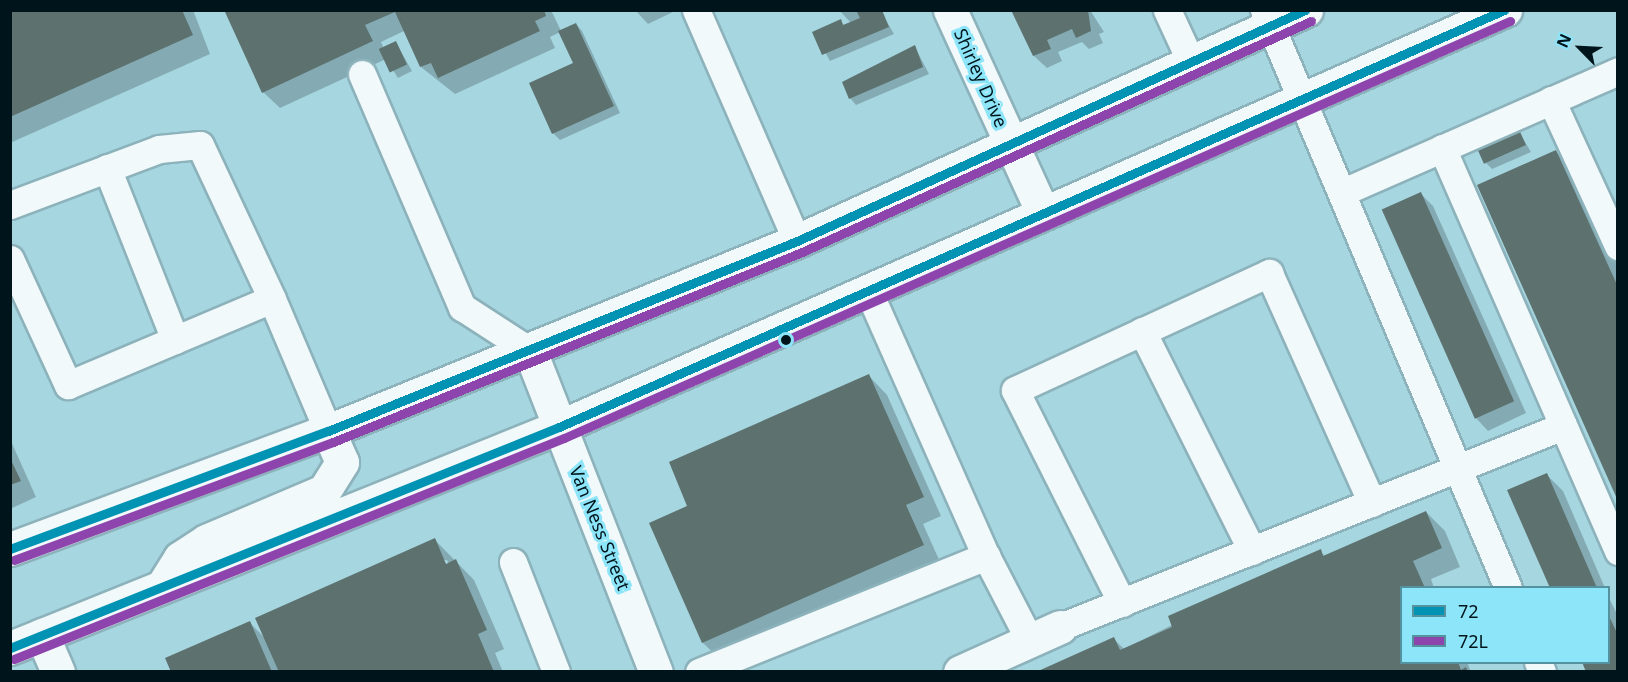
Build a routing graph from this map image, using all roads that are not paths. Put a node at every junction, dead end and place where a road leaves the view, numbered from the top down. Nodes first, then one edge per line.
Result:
1 (696, 10) edge
2 (950, 10) edge
3 (1167, 10) edge
4 (1306, 10) edge
5 (1505, 10) edge
6 (1267, 18) edge
7 (1191, 62) junction
8 (1617, 71) edge
9 (362, 75) dead end
10 (1304, 97) junction
11 (1551, 100) junction
12 (1011, 143) junction
13 (1442, 148) junction
14 (107, 168) junction
15 (1343, 192) junction
16 (10, 205) edge
17 (1042, 211) junction
18 (797, 241) junction
19 (1617, 246) edge
20 (10, 259) edge
21 (868, 290) junction
22 (272, 299) junction
23 (1142, 331) junction
24 (176, 340) junction
25 (531, 351) junction
26 (1563, 426) junction
27 (559, 427) junction
28 (328, 431) junction
29 (1460, 468) junction
30 (1372, 503) junction
31 (10, 549) edge
32 (1252, 551) junction
33 (1617, 551) edge
34 (986, 556) junction
35 (513, 561) dead end
36 (1507, 586) edge
37 (163, 587) junction
38 (1122, 603) junction
39 (1060, 627) joint
40 (42, 635) junction
41 (1029, 641) junction
42 (10, 648) edge
43 (58, 672) edge
44 (556, 672) edge
45 (656, 672) edge
46 (699, 672) edge
47 (960, 672) edge

1 - 18 lane
2 - 12 main road, Shirley Drive
3 - 7 lane
4 - 6 main road
5 - 10 main road
6 - 7 main road
6 - 10 lane
7 - 12 main road
8 - 11 lane
9 - 25 lane
10 - 15 lane
10 - 17 main road
11 - 13 lane
11 - 19 lane
12 - 17 main road, Shirley Drive
12 - 18 main road
13 - 15 lane
13 - 26 lane
14 - 16 lane
14 - 22 lane
14 - 24 lane
15 - 29 lane
17 - 21 main road
18 - 25 main road
20 - 24 lane
21 - 27 main road
21 - 34 lane
22 - 24 lane
22 - 28 lane
23 - 30 lane
23 - 32 lane
23 - 38 lane
25 - 27 main road, Van Ness Street
25 - 28 main road
26 - 29 lane
26 - 33 lane
27 - 37 main road
27 - 45 main road, Van Ness Street
28 - 31 main road
28 - 37 main road
29 - 30 lane
29 - 36 lane
30 - 32 lane
32 - 38 lane
34 - 41 lane
34 - 46 lane
35 - 44 lane
37 - 40 main road
38 - 39 lane
39 - 41 main road
40 - 42 main road
40 - 43 main road
41 - 47 main road

